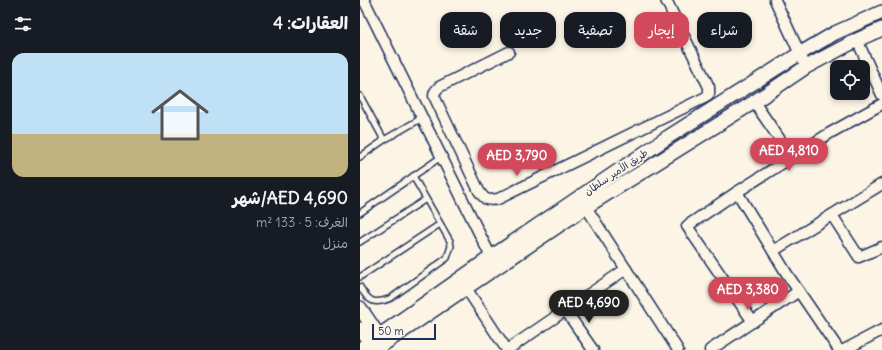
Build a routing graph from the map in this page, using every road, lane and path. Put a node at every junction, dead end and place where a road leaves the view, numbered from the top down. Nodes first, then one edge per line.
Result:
1 (364, 0) edge
2 (666, 0) edge
3 (774, 0) edge
4 (882, 12) edge
5 (882, 29) edge
6 (857, 40) junction
7 (509, 52) dead end
8 (799, 54) junction
9 (806, 67) junction
10 (360, 96) edge
11 (882, 96) edge
12 (754, 102) junction
13 (882, 104) edge
14 (366, 108) junction
15 (360, 112) edge
16 (422, 118) junction
17 (384, 140) junction
18 (360, 156) edge
19 (441, 157) junction
20 (792, 157) junction
21 (413, 176) junction
22 (882, 184) edge
23 (737, 192) junction
24 (426, 199) junction
25 (586, 207) junction
26 (360, 213) edge
27 (832, 215) junction
28 (440, 224) junction
29 (360, 242) edge
30 (882, 247) edge
31 (773, 251) junction
32 (491, 257) junction
33 (626, 270) junction
34 (360, 277) edge
35 (360, 287) edge
36 (466, 288) junction
37 (799, 291) junction
38 (360, 308) edge
39 (566, 310) junction
40 (753, 322) junction
41 (364, 328) edge
42 (882, 330) edge
43 (371, 344) edge
44 (507, 350) edge
45 (593, 350) edge
46 (678, 350) edge
47 (710, 350) edge
48 (839, 350) edge
49 (844, 350) edge

1 - 16 street
2 - 7 street
3 - 8 street
4 - 8 street, طريق الأمير سلطان
5 - 6 street, طريق الأمير سلطان
6 - 9 street, طريق الأمير سلطان
6 - 11 street
8 - 9 street
8 - 32 street, طريق الأمير سلطان
9 - 12 street, طريق الأمير سلطان
10 - 14 lane
12 - 20 street
12 - 25 street, طريق الأمير سلطان
13 - 20 street
14 - 15 lane
14 - 17 lane
16 - 17 lane
16 - 19 street
17 - 18 lane
19 - 21 lane
19 - 32 street
20 - 23 street
21 - 24 lane
21 - 26 lane
22 - 27 street
23 - 31 street
23 - 40 street
24 - 28 lane
24 - 29 lane
25 - 33 street
25 - 36 street, طريق الأمير سلطان
27 - 30 street
27 - 31 street
28 - 34 lane
28 - 35 lane
31 - 37 street
32 - 43 street, طريق الأمير سلطان
33 - 39 street
33 - 46 street
36 - 43 street, طريق الأمير سلطان
36 - 44 street
37 - 40 street
37 - 48 street
38 - 41 street
39 - 44 street
39 - 45 street
40 - 47 street
41 - 43 street
42 - 49 street

